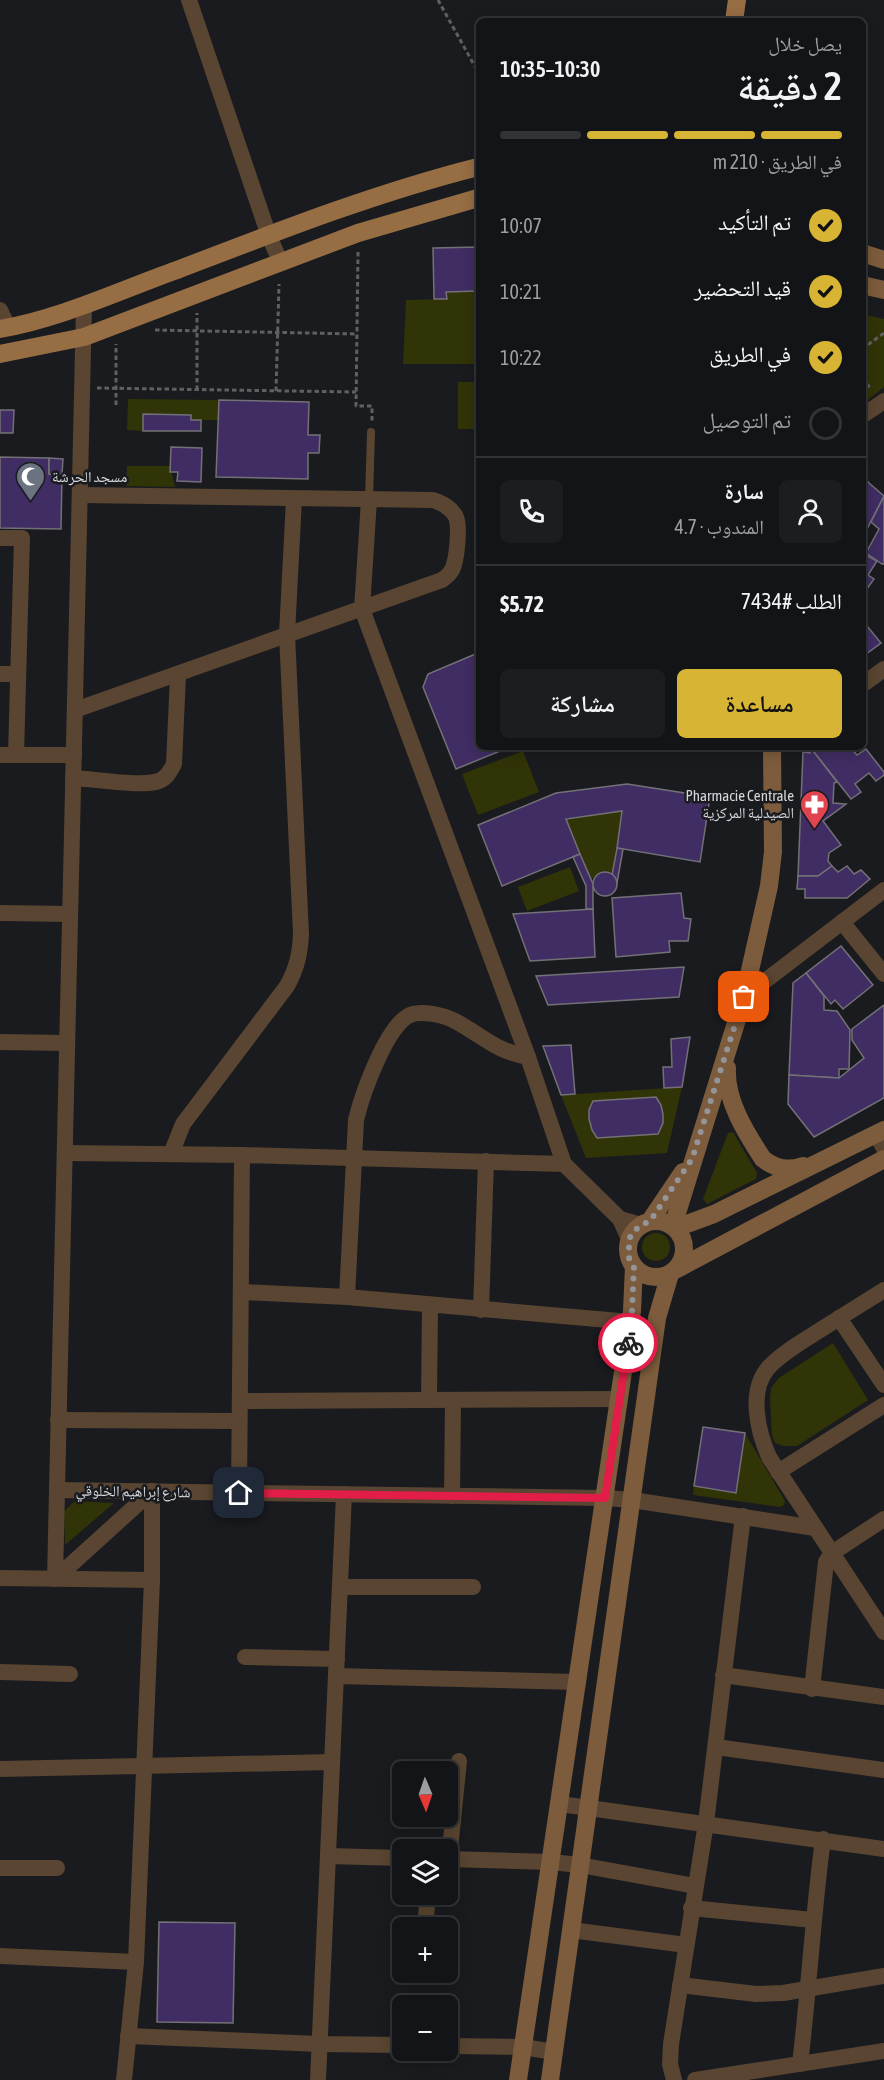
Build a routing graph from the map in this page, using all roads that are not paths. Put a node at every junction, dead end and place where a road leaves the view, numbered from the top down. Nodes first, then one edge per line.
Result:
1 (189, 0) edge
2 (476, 168) edge
3 (476, 199) edge
4 (269, 236) junction
5 (866, 254) edge
6 (884, 260) edge
7 (280, 261) junction
8 (84, 306) junction
9 (0, 310) edge
10 (4, 328) edge
11 (84, 337) junction
12 (0, 354) edge
13 (883, 403) edge
14 (866, 414) edge
15 (372, 432) road end
16 (80, 495) junction
17 (294, 499) junction
18 (369, 500) junction
19 (0, 538) edge
20 (363, 609) junction
21 (286, 634) junction
22 (884, 669) edge
23 (0, 674) edge
24 (18, 674) junction
25 (178, 675) junction
26 (866, 682) edge
27 (75, 710) junction
28 (776, 750) edge
29 (8, 755) edge
30 (74, 755) junction
31 (73, 778) junction
32 (884, 890) edge
33 (0, 913) edge
34 (70, 914) junction
35 (842, 922) junction
36 (884, 974) edge
37 (744, 997) junction
38 (0, 1042) edge
39 (67, 1043) junction
40 (728, 1051) junction
41 (528, 1057) junction
42 (881, 1138) edge
43 (64, 1153) junction
44 (171, 1154) junction
45 (836, 1154) junction
46 (242, 1155) junction
47 (354, 1158) junction
48 (692, 1159) junction
49 (884, 1159) edge
50 (486, 1161) junction
51 (564, 1164) junction
52 (620, 1219) junction
53 (645, 1223) junction
54 (674, 1227) junction
55 (629, 1239) junction
56 (634, 1266) junction
57 (674, 1271) junction
58 (884, 1290) edge
59 (241, 1292) junction
60 (347, 1297) junction
61 (430, 1305) junction
62 (481, 1310) junction
63 (839, 1318) junction
64 (631, 1322) junction
65 (884, 1385) edge
66 (620, 1399) junction
67 (429, 1400) junction
68 (453, 1400) junction
69 (240, 1401) junction
70 (884, 1405) edge
71 (58, 1420) junction
72 (239, 1421) junction
73 (778, 1472) junction
74 (57, 1490) junction
75 (152, 1491) junction
76 (239, 1493) junction
77 (344, 1494) junction
78 (453, 1496) junction
79 (605, 1498) junction
80 (632, 1500) junction
81 (743, 1516) junction
82 (884, 1519) edge
83 (815, 1528) junction
84 (832, 1553) junction
85 (0, 1578) edge
86 (55, 1579) junction
87 (152, 1580) junction
88 (340, 1587) junction
89 (474, 1587) dead end
90 (882, 1626) edge
91 (245, 1657) dead end
92 (337, 1659) junction
93 (0, 1672) edge
94 (70, 1674) dead end
95 (723, 1675) junction
96 (336, 1677) junction
97 (578, 1682) junction
98 (812, 1689) junction
99 (884, 1697) edge
100 (716, 1747) junction
101 (459, 1761) dead end
102 (332, 1762) junction
103 (144, 1767) junction
104 (0, 1769) edge
105 (884, 1770) edge
106 (560, 1804) junction
107 (588, 1808) junction
108 (706, 1823) junction
109 (450, 1839) edge
110 (823, 1839) junction
111 (884, 1849) edge
112 (328, 1856) junction
113 (392, 1858) edge
114 (458, 1859) edge
115 (551, 1862) junction
116 (580, 1864) junction
117 (0, 1868) edge
118 (57, 1868) dead end
119 (695, 1886) junction
120 (691, 1908) junction
121 (813, 1920) junction
122 (572, 1930) junction
123 (686, 1945) junction
124 (0, 1956) edge
125 (136, 1962) junction
126 (884, 1976) edge
127 (680, 1985) junction
128 (809, 1989) junction
129 (128, 2036) junction
130 (320, 2044) junction
131 (392, 2046) edge
132 (458, 2046) edge
133 (523, 2047) junction
134 (884, 2051) edge
135 (554, 2052) junction
136 (800, 2064) junction
137 (124, 2080) edge
138 (318, 2080) edge
139 (518, 2080) edge
140 (550, 2080) edge
141 (674, 2080) edge
142 (695, 2080) edge

1 - 4 street
2 - 4 main road
3 - 7 main road
4 - 7 street
4 - 8 main road
5 - 6 main road
7 - 11 main road
8 - 10 main road
8 - 11 street
9 - 10 street
11 - 12 main road
11 - 16 street
13 - 14 street
15 - 18 lane
16 - 17 street
16 - 27 street
17 - 18 street
17 - 21 street
18 - 20 street
18 - 20 street
19 - 24 street
20 - 21 street
20 - 41 street
21 - 25 street
21 - 44 street
22 - 26 street
23 - 24 street
24 - 29 street
25 - 27 street
25 - 31 street
27 - 30 street
28 - 37 main road
29 - 30 street
30 - 31 street
31 - 34 street
32 - 35 street
33 - 34 street
34 - 39 street
35 - 36 street
35 - 37 street
37 - 40 main road
38 - 39 street
39 - 43 street
40 - 45 main road
40 - 48 main road
41 - 47 street
41 - 51 street
42 - 45 main road
43 - 44 street
43 - 71 street
44 - 46 street
45 - 54 main road
46 - 47 street
46 - 59 street
47 - 50 street
47 - 60 street
48 - 53 main road
48 - 54 main road
49 - 57 main road
50 - 51 street
50 - 62 street
51 - 52 street
52 - 53 street
52 - 55 street
53 - 54 main road
53 - 55 main road
54 - 57 main road
55 - 56 main road
56 - 57 main road
56 - 64 main road
57 - 80 main road
58 - 63 street
59 - 60 street
59 - 69 street
60 - 61 street
61 - 62 street
61 - 67 street
62 - 64 street
63 - 65 street
63 - 73 street
64 - 66 main road
66 - 68 street
66 - 79 main road
67 - 68 street
67 - 69 street
68 - 78 street
69 - 72 street
70 - 73 street
71 - 72 street
71 - 74 street
72 - 76 street
73 - 83 street
74 - 75 street, شارع إبراهيم الخلوقي
74 - 86 street
75 - 76 street, شارع إبراهيم الخلوقي
75 - 86 street
75 - 87 street
76 - 77 street, شارع إبراهيم الخلوقي
77 - 78 street, شارع إبراهيم الخلوقي
77 - 88 street
78 - 79 street, شارع إبراهيم الخلوقي
79 - 80 street, شارع إبراهيم الخلوقي
79 - 97 main road
80 - 81 street, شارع إبراهيم الخلوقي
80 - 107 main road
81 - 83 street, شارع إبراهيم الخلوقي
81 - 95 street
82 - 84 street
83 - 84 street
84 - 90 street
84 - 98 street
85 - 86 street
86 - 87 street
87 - 103 street
88 - 89 street
88 - 92 street
91 - 92 street
92 - 96 street
93 - 94 street
95 - 98 street
95 - 100 street
96 - 97 street
96 - 102 street
97 - 106 main road
98 - 99 street
100 - 105 street
100 - 108 street
101 - 109 street
102 - 103 street
102 - 112 street
103 - 104 street
103 - 125 street
106 - 107 street
106 - 115 main road
107 - 108 street
107 - 116 main road
108 - 110 street
108 - 119 street
110 - 111 street
110 - 121 street
112 - 113 street
112 - 130 street
114 - 115 street
115 - 116 street
115 - 133 main road
116 - 119 street
116 - 122 main road
117 - 118 street
119 - 120 street
120 - 121 street
120 - 123 street
121 - 128 street
122 - 123 street
122 - 135 main road
123 - 127 street
124 - 125 street
125 - 129 street
126 - 128 street
127 - 128 street
127 - 141 street
128 - 136 street
129 - 130 street
129 - 137 street
130 - 131 street
130 - 138 street
132 - 133 street
133 - 135 street
133 - 139 main road
134 - 136 street
135 - 140 main road
136 - 142 street

